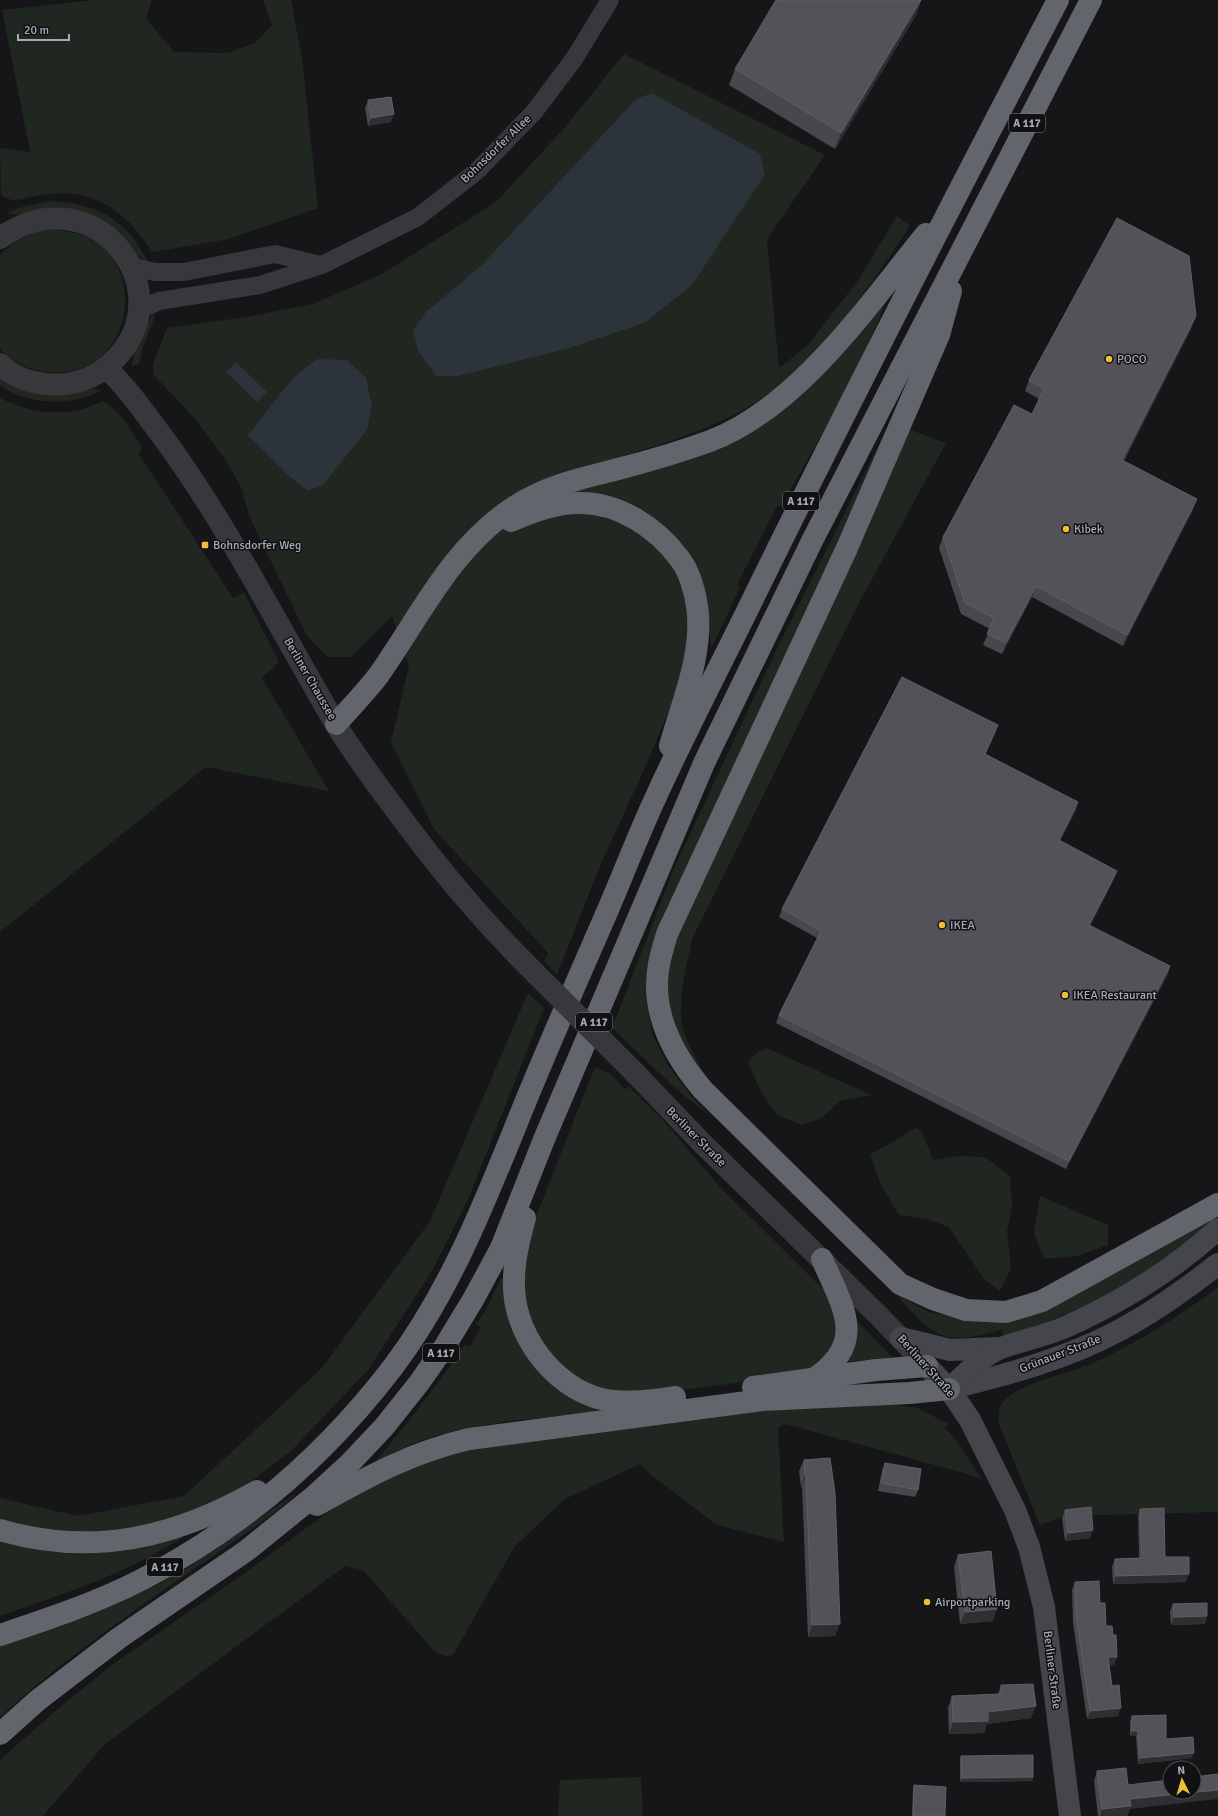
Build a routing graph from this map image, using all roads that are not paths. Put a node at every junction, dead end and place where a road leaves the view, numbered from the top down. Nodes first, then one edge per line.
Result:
1 (610, 0) edge
2 (1058, 0) edge
3 (1091, 0) edge
4 (952, 202) junction
5 (0, 238) edge
6 (964, 245) junction
7 (322, 265) junction
8 (131, 266) junction
9 (138, 311) junction
10 (0, 364) edge
11 (106, 368) junction
12 (484, 532) junction
13 (336, 724) junction
14 (654, 801) junction
15 (636, 1074) joint
16 (545, 1137) junction
17 (1218, 1204) edge
18 (1218, 1229) edge
19 (822, 1259) junction
20 (1218, 1264) edge
21 (901, 1338) junction
22 (1001, 1348) junction
23 (927, 1366) junction
24 (812, 1380) junction
25 (949, 1389) junction
26 (308, 1462) junction
27 (276, 1527) junction
28 (0, 1530) edge
29 (0, 1635) edge
30 (0, 1734) edge
31 (1070, 1816) edge

1 - 7 street, Bohnsdorfer Allee
2 - 4 highway, A 117
3 - 6 highway, A 117
4 - 12 highway
4 - 14 highway, A 117
5 - 8 street
6 - 16 highway, A 117
6 - 17 highway
7 - 8 street
7 - 9 street
8 - 9 street
9 - 11 street
10 - 11 street
11 - 13 street, Berliner Chaussee
12 - 13 highway
12 - 14 highway
13 - 15 street, Berliner Chaussee, bridge
14 - 26 highway, A 117
15 - 19 street, Berliner Straße
16 - 24 highway
16 - 27 highway, A 117
18 - 22 main road, Grünauer Straße
19 - 21 street, Berliner Straße
19 - 24 highway
20 - 25 main road, Grünauer Straße
21 - 22 main road, Grünauer Straße
21 - 23 street, Berliner Straße
22 - 25 main road, Grünauer Straße
23 - 24 highway
23 - 25 main road, Berliner Straße
25 - 27 highway
25 - 31 main road, Berliner Straße
26 - 28 highway, A 117
26 - 29 highway, A 117
27 - 30 highway, A 117

